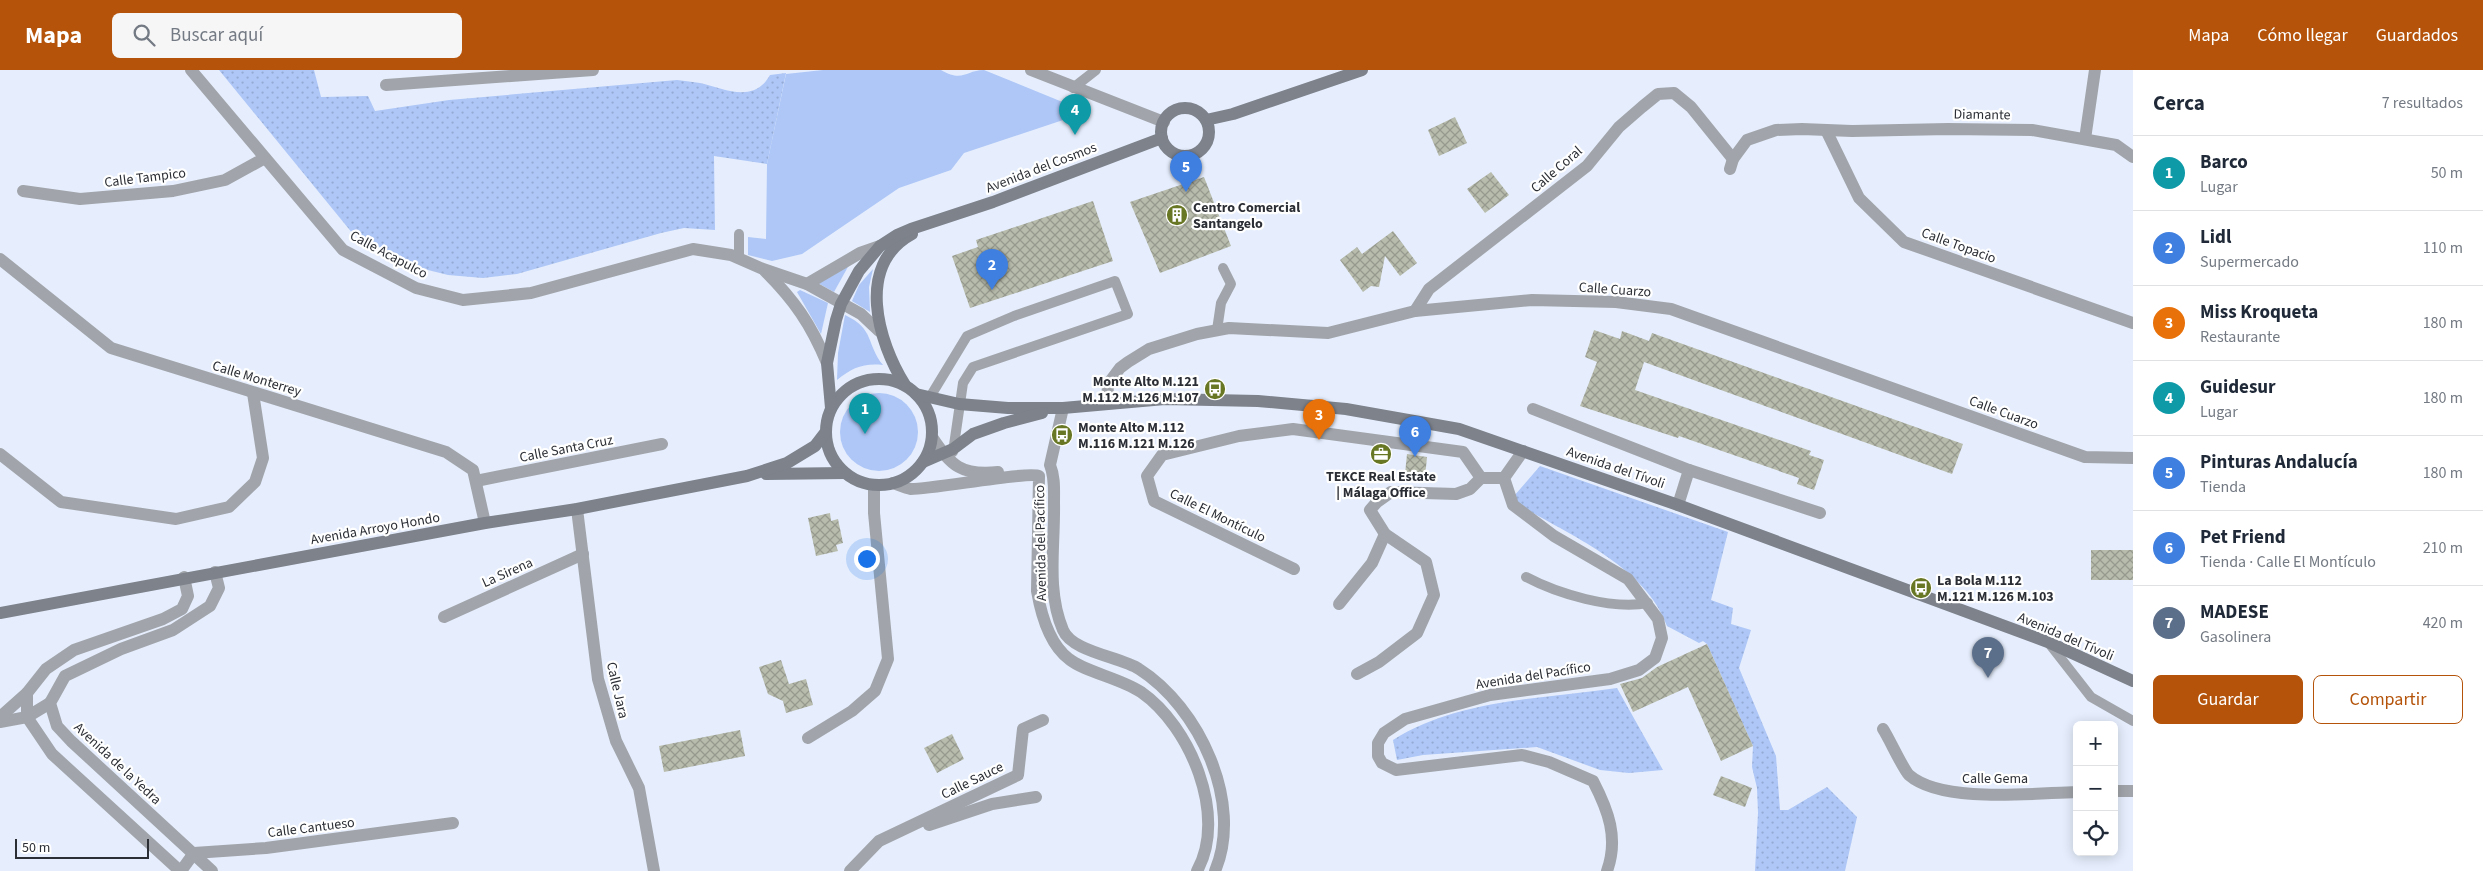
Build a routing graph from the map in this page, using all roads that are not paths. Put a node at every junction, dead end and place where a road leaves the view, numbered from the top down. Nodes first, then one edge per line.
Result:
1 (191, 70) edge
2 (593, 70) edge
3 (1031, 70) edge
4 (1096, 70) edge
5 (1362, 70) edge
6 (2095, 70) edge
7 (386, 85) dead end
8 (1073, 88) junction
9 (1206, 120) junction
10 (1164, 122) junction
11 (1826, 130) junction
12 (1162, 138) junction
13 (2085, 139) junction
14 (2133, 157) edge
15 (264, 158) junction
16 (1731, 164) joint
17 (23, 191) dead end
18 (930, 224) junction
19 (739, 234) dead end
20 (880, 246) junction
21 (739, 258) junction
22 (0, 259) edge
23 (1223, 268) dead end
24 (763, 269) junction
25 (807, 284) junction
26 (841, 304) junction
27 (1415, 311) junction
28 (2133, 323) edge
29 (1217, 330) junction
30 (879, 331) junction
31 (827, 363) junction
32 (905, 385) junction
33 (253, 393) junction
34 (916, 394) junction
35 (930, 397) junction
36 (1107, 402) junction
37 (959, 404) junction
38 (831, 408) junction
39 (1062, 408) junction
40 (1533, 409) dead end
41 (825, 433) junction
42 (932, 437) junction
43 (662, 444) dead end
44 (1523, 451) junction
45 (948, 452) junction
46 (0, 454) edge
47 (2133, 458) edge
48 (923, 462) junction
49 (1050, 465) junction
50 (1689, 470) junction
51 (845, 473) junction
52 (756, 474) junction
53 (1481, 478) junction
54 (1504, 478) junction
55 (476, 481) junction
56 (892, 484) junction
57 (874, 485) junction
58 (1678, 505) junction
59 (577, 509) junction
60 (1820, 513) dead end
61 (485, 523) junction
62 (1385, 534) junction
63 (583, 554) junction
64 (1294, 569) dead end
65 (215, 572) junction
66 (1526, 577) dead end
67 (184, 578) junction
68 (1648, 603) junction
69 (1339, 604) dead end
70 (0, 612) edge
71 (444, 618) dead end
72 (2048, 642) junction
73 (1358, 674) dead end
74 (2133, 682) edge
75 (27, 693) junction
76 (50, 703) junction
77 (0, 717) edge
78 (27, 717) junction
79 (1043, 720) dead end
80 (2133, 721) edge
81 (0, 722) edge
82 (1883, 729) dead end
83 (808, 738) dead end
84 (2118, 791) edge
85 (2133, 791) edge
86 (2073, 792) edge
87 (1036, 797) dead end
88 (453, 823) dead end
89 (879, 841) junction
90 (194, 854) junction
91 (1608, 870) edge
92 (180, 871) edge
93 (212, 871) edge
94 (654, 871) edge
95 (850, 871) edge
96 (1197, 871) edge
97 (1214, 871) edge

1 - 15 street, Calle Acapulco
2 - 7 street
3 - 8 street
4 - 8 lane
5 - 9 main road
6 - 13 street
8 - 10 street
9 - 10 main road
9 - 12 main road
10 - 12 main road
11 - 13 street, Diamante
11 - 16 street, Diamante
11 - 28 street, Calle Topacio
12 - 18 main road, Avenida del Cosmos
13 - 14 street, Diamante
15 - 17 street, Calle Tampico
15 - 21 street, Calle Acapulco
16 - 27 street, Calle Coral
18 - 20 main road
18 - 30 main road
19 - 21 lane
20 - 25 street
20 - 26 main road
21 - 24 street, Calle Acapulco
22 - 33 street, Calle Monterrey
23 - 29 lane
24 - 25 street
24 - 31 street
25 - 26 street
26 - 30 street
26 - 31 main road
27 - 29 street, Calle Cuarzo
27 - 47 street, Calle Cuarzo
29 - 36 street, Calle Cuarzo
30 - 32 main road
31 - 38 main road
32 - 34 main road
32 - 38 main road
33 - 46 street
33 - 55 street, Calle Monterrey
34 - 35 main road, Avenida del Tívoli
34 - 42 main road
35 - 37 main road, Avenida del Tívoli
35 - 37 lane
36 - 39 main road, Avenida del Tívoli
36 - 44 main road, Avenida del Tívoli
37 - 39 main road, Avenida del Tívoli
37 - 45 lane
38 - 41 main road
39 - 45 main road, Avenida del Tívoli
39 - 49 street, Avenida del Pacífico
40 - 50 street
41 - 51 main road
41 - 52 main road, Avenida Arroyo Hondo
42 - 45 street
42 - 48 main road
43 - 55 street, Calle Santa Cruz
44 - 54 street
44 - 58 main road, Avenida del Tívoli
45 - 48 main road, Avenida del Tívoli
45 - 49 street
48 - 56 main road
49 - 97 street, Avenida del Pacífico
50 - 58 street
50 - 60 street
51 - 52 main road, Avenida Arroyo Hondo
51 - 57 main road
52 - 59 main road, Avenida Arroyo Hondo
53 - 54 street
53 - 62 street
53 - 64 street, Calle El Montículo
54 - 68 street, Avenida del Pacífico
55 - 61 street, Calle Monterrey
56 - 57 main road
56 - 96 street
57 - 83 street
58 - 72 main road, Avenida del Tívoli
59 - 61 main road, Avenida Arroyo Hondo
59 - 63 street, Calle Jara
61 - 65 main road, Avenida Arroyo Hondo
62 - 69 street
62 - 73 street
63 - 71 street, La Sirena
63 - 94 street, Calle Jara
65 - 67 main road, Avenida Arroyo Hondo
65 - 76 street
66 - 68 lane
67 - 70 main road, Avenida Arroyo Hondo
67 - 75 street
68 - 91 street, Avenida del Pacífico
72 - 74 main road, Avenida del Tívoli
72 - 80 lane
75 - 77 street
75 - 78 street
76 - 78 street
76 - 90 street, Avenida de la Yedra
78 - 81 street
78 - 92 street
79 - 89 street, Calle Sauce
82 - 86 street, Calle Gema
84 - 85 street
87 - 89 street, Calle Sauce
88 - 90 street, Calle Cantueso
89 - 95 street, Calle Sauce
90 - 92 street
90 - 93 street, Avenida de la Yedra

